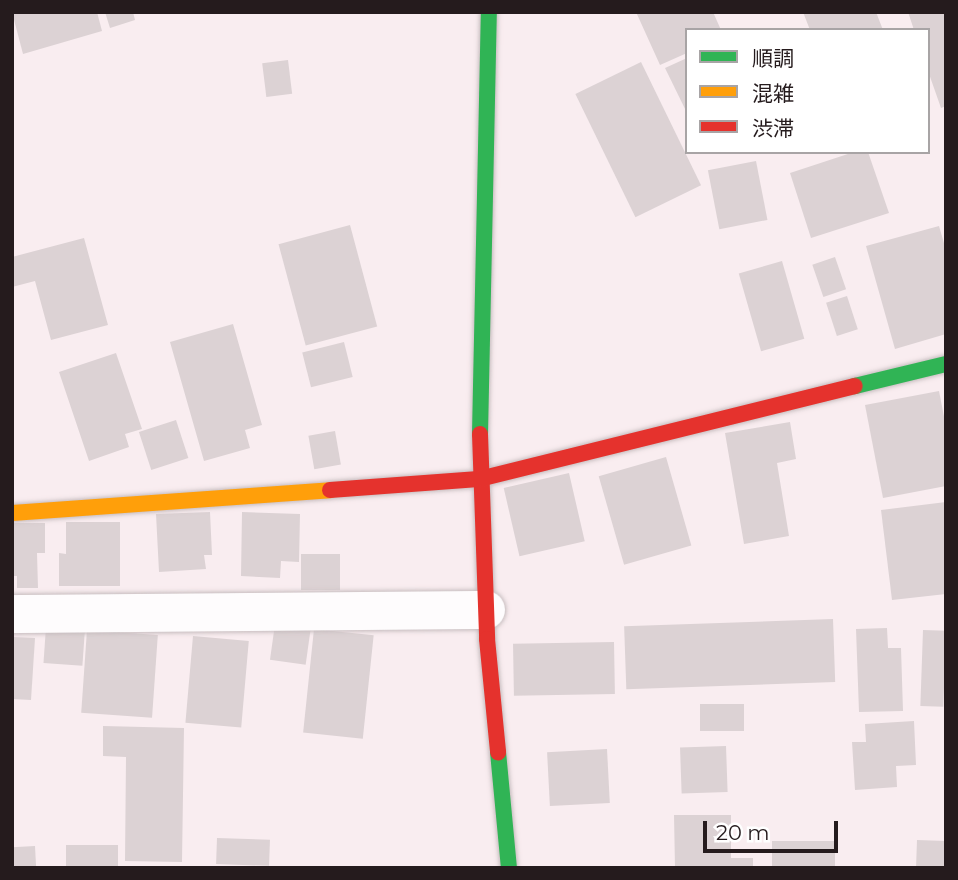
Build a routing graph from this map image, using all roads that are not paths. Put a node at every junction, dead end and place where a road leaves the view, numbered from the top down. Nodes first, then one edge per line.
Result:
1 (489, 12) edge
2 (946, 364) edge
3 (479, 479) junction
4 (12, 513) edge
5 (486, 610) junction
6 (12, 614) edge
7 (509, 868) edge

1 - 3 street
2 - 3 street
3 - 4 street
3 - 5 street
5 - 6 street
5 - 7 street

